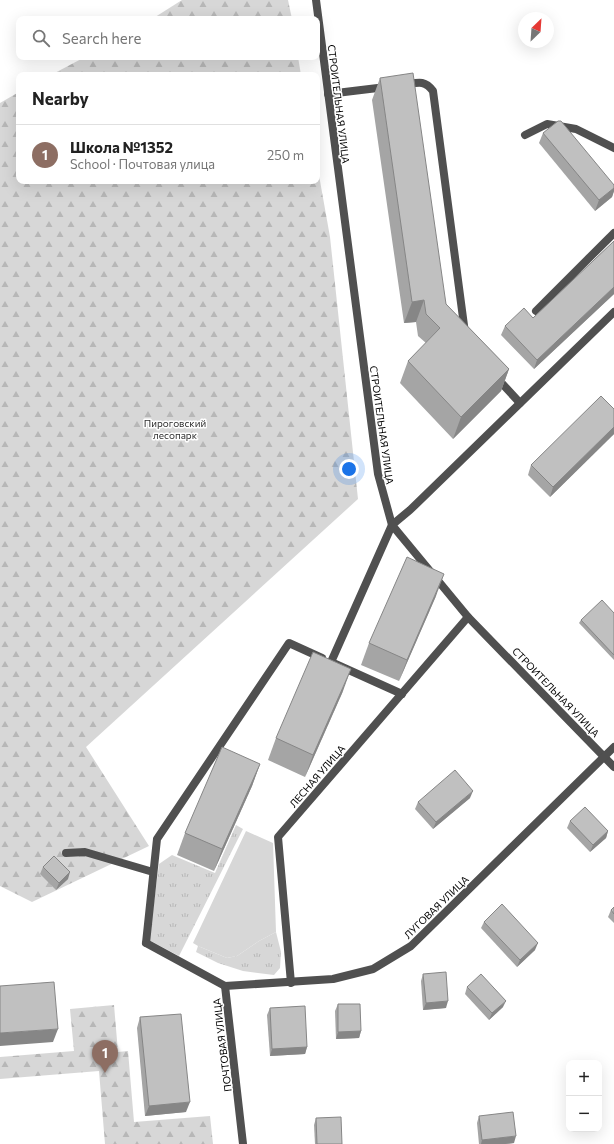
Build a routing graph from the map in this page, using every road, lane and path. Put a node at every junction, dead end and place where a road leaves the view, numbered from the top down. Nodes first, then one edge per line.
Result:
1 (316, 0) edge
2 (318, 16) edge
3 (320, 31) edge
4 (328, 94) junction
5 (526, 135) dead end
6 (614, 148) edge
7 (614, 233) edge
8 (536, 312) dead end
9 (614, 312) edge
10 (466, 338) edge
11 (491, 371) edge
12 (520, 403) junction
13 (392, 525) junction
14 (468, 617) junction
15 (331, 662) junction
16 (402, 694) junction
17 (614, 746) edge
18 (604, 756) junction
19 (614, 767) edge
20 (66, 853) dead end
21 (153, 872) junction
22 (290, 983) junction
23 (225, 986) junction
24 (243, 1144) edge

1 - 2 street, СТРОИТЕЛЬНАЯ УЛИЦА
3 - 4 street, СТРОИТЕЛЬНАЯ УЛИЦА
4 - 10 street
4 - 13 street, СТРОИТЕЛЬНАЯ УЛИЦА
5 - 6 street
7 - 8 street
9 - 12 street
11 - 12 street
12 - 13 street
13 - 14 street, СТРОИТЕЛЬНАЯ УЛИЦА
13 - 15 street
14 - 16 street, ЛЕСНАЯ УЛИЦА
14 - 18 street, СТРОИТЕЛЬНАЯ УЛИЦА
15 - 16 street
15 - 21 street
16 - 22 street, ЛЕСНАЯ УЛИЦА
17 - 18 street, ЛУГОВАЯ УЛИЦА
18 - 19 street, СТРОИТЕЛЬНАЯ УЛИЦА
18 - 22 street, ЛУГОВАЯ УЛИЦА
20 - 21 street
21 - 23 street, ПОЧТОВАЯ УЛИЦА
22 - 23 street, ЛУГОВАЯ УЛИЦА
23 - 24 street, ПОЧТОВАЯ УЛИЦА

